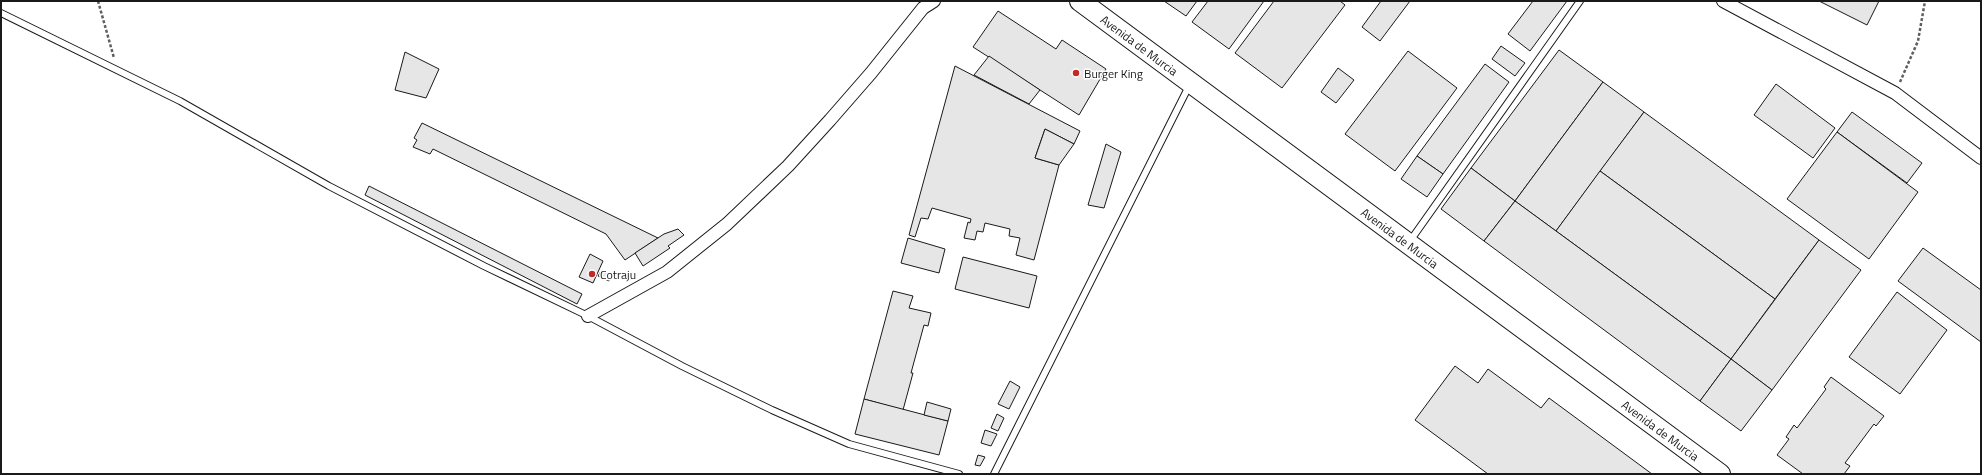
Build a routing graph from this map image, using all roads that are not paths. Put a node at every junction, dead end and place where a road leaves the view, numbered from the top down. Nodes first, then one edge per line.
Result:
1 (934, 1) edge
2 (1080, 1) edge
3 (1580, 1) edge
4 (1723, 1) edge
5 (924, 4) edge
6 (1, 13) edge
7 (1191, 81) junction
8 (1981, 158) edge
9 (1408, 243) junction
10 (588, 316) junction
11 (959, 474) edge
12 (994, 474) edge
13 (1720, 474) edge

1 - 5 street
2 - 7 main road, Avenida de Murcia
3 - 9 lane
4 - 8 street
5 - 10 street
6 - 10 lane
7 - 9 main road, Avenida de Murcia
7 - 12 lane
9 - 13 main road, Avenida de Murcia
10 - 11 lane

